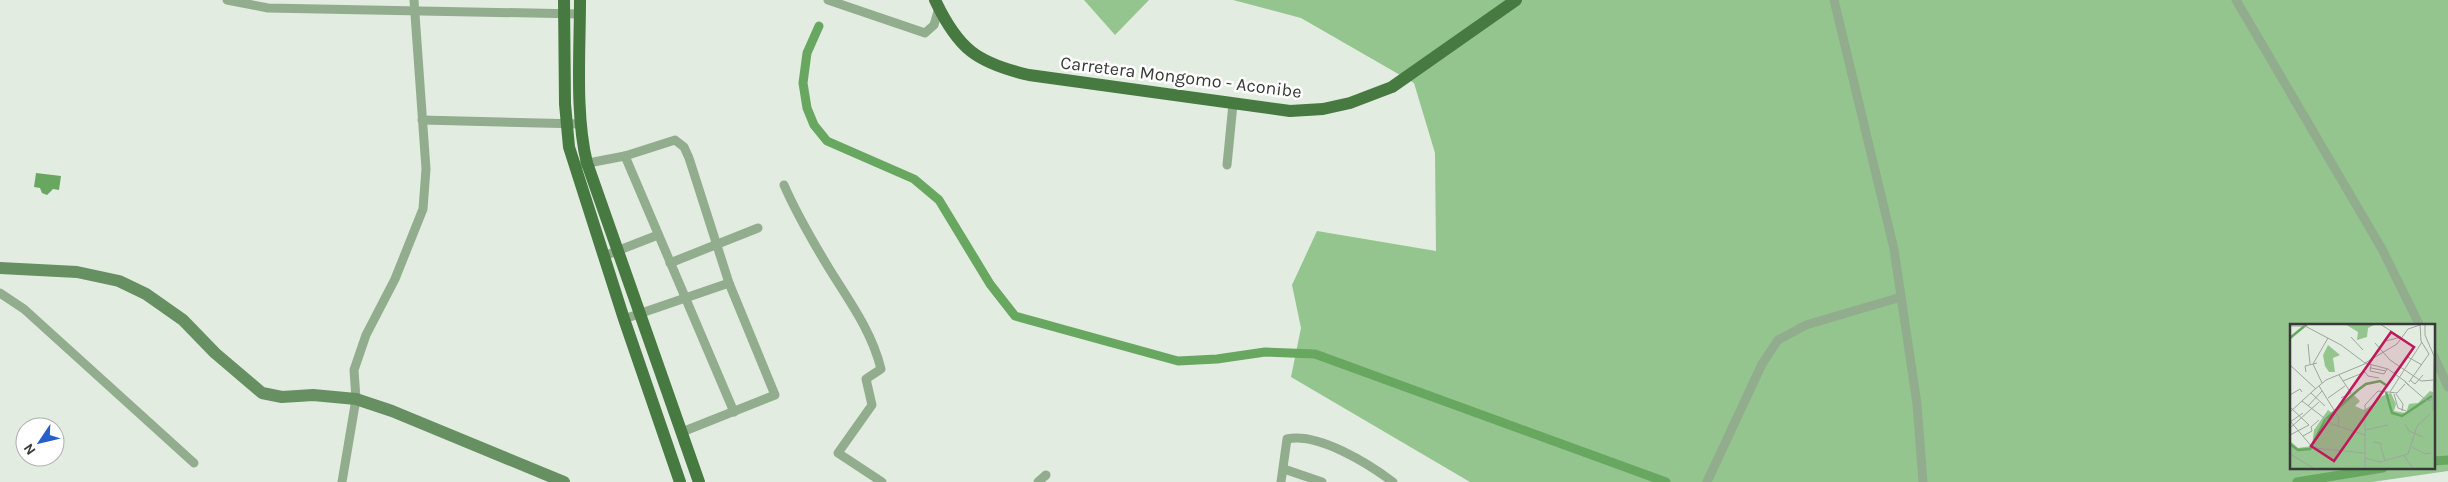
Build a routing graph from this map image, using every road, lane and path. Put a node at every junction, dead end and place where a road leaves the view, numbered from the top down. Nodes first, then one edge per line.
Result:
1 (227, 0) edge
2 (414, 0) edge
3 (564, 0) edge
4 (580, 0) edge
5 (828, 0) edge
6 (1516, 0) edge
7 (1834, 0) edge
8 (2236, 0) edge
9 (937, 4) edge
10 (414, 11) junction
11 (580, 14) junction
12 (564, 15) junction
13 (1233, 104) junction
14 (422, 120) junction
15 (566, 122) junction
16 (581, 124) junction
17 (625, 156) junction
18 (587, 163) junction
19 (1227, 165) dead end
20 (574, 168) junction
21 (784, 185) dead end
22 (758, 228) dead end
23 (658, 235) junction
24 (716, 244) junction
25 (617, 251) junction
26 (604, 256) junction
27 (670, 262) junction
28 (0, 268) edge
29 (729, 283) junction
30 (0, 293) edge
31 (1901, 297) junction
32 (685, 299) junction
33 (641, 314) junction
34 (624, 319) junction
35 (2419, 324) edge
36 (2436, 360) edge
37 (2448, 386) edge
38 (356, 399) junction
39 (734, 412) junction
40 (682, 432) junction
41 (194, 463) dead end
42 (1284, 469) junction
43 (1046, 475) dead end
44 (342, 482) edge
45 (564, 482) edge
46 (680, 482) edge
47 (699, 482) edge
48 (882, 482) edge
49 (1038, 482) edge
50 (1281, 482) edge
51 (1322, 482) edge
52 (1393, 482) edge
53 (1707, 482) edge
54 (1923, 482) edge

1 - 10 street
2 - 10 street
3 - 12 main road
4 - 11 main road
5 - 9 street
6 - 13 main road, Carretera Mongomo - Aconibe
7 - 31 street
8 - 35 street
9 - 13 main road, Carretera Mongomo - Aconibe
10 - 12 street
10 - 14 street
11 - 12 street
11 - 16 main road
12 - 15 main road
13 - 19 street
14 - 15 street
14 - 38 street
15 - 16 street
15 - 20 main road
16 - 18 main road
17 - 18 street
17 - 23 street
17 - 24 street
18 - 20 street
18 - 25 main road
20 - 26 main road
21 - 48 street
22 - 24 street
23 - 25 street
23 - 27 street
24 - 27 street
24 - 29 street
25 - 26 street
25 - 33 main road
26 - 34 main road
27 - 32 street
28 - 38 street
29 - 32 street
29 - 39 street
30 - 41 street
31 - 53 street
31 - 54 street
32 - 33 street
32 - 39 street
33 - 34 street
33 - 40 main road
34 - 46 main road
36 - 37 street
38 - 44 street
38 - 45 street
39 - 40 street
40 - 47 main road
42 - 50 street
42 - 51 street
42 - 52 street
43 - 49 street

